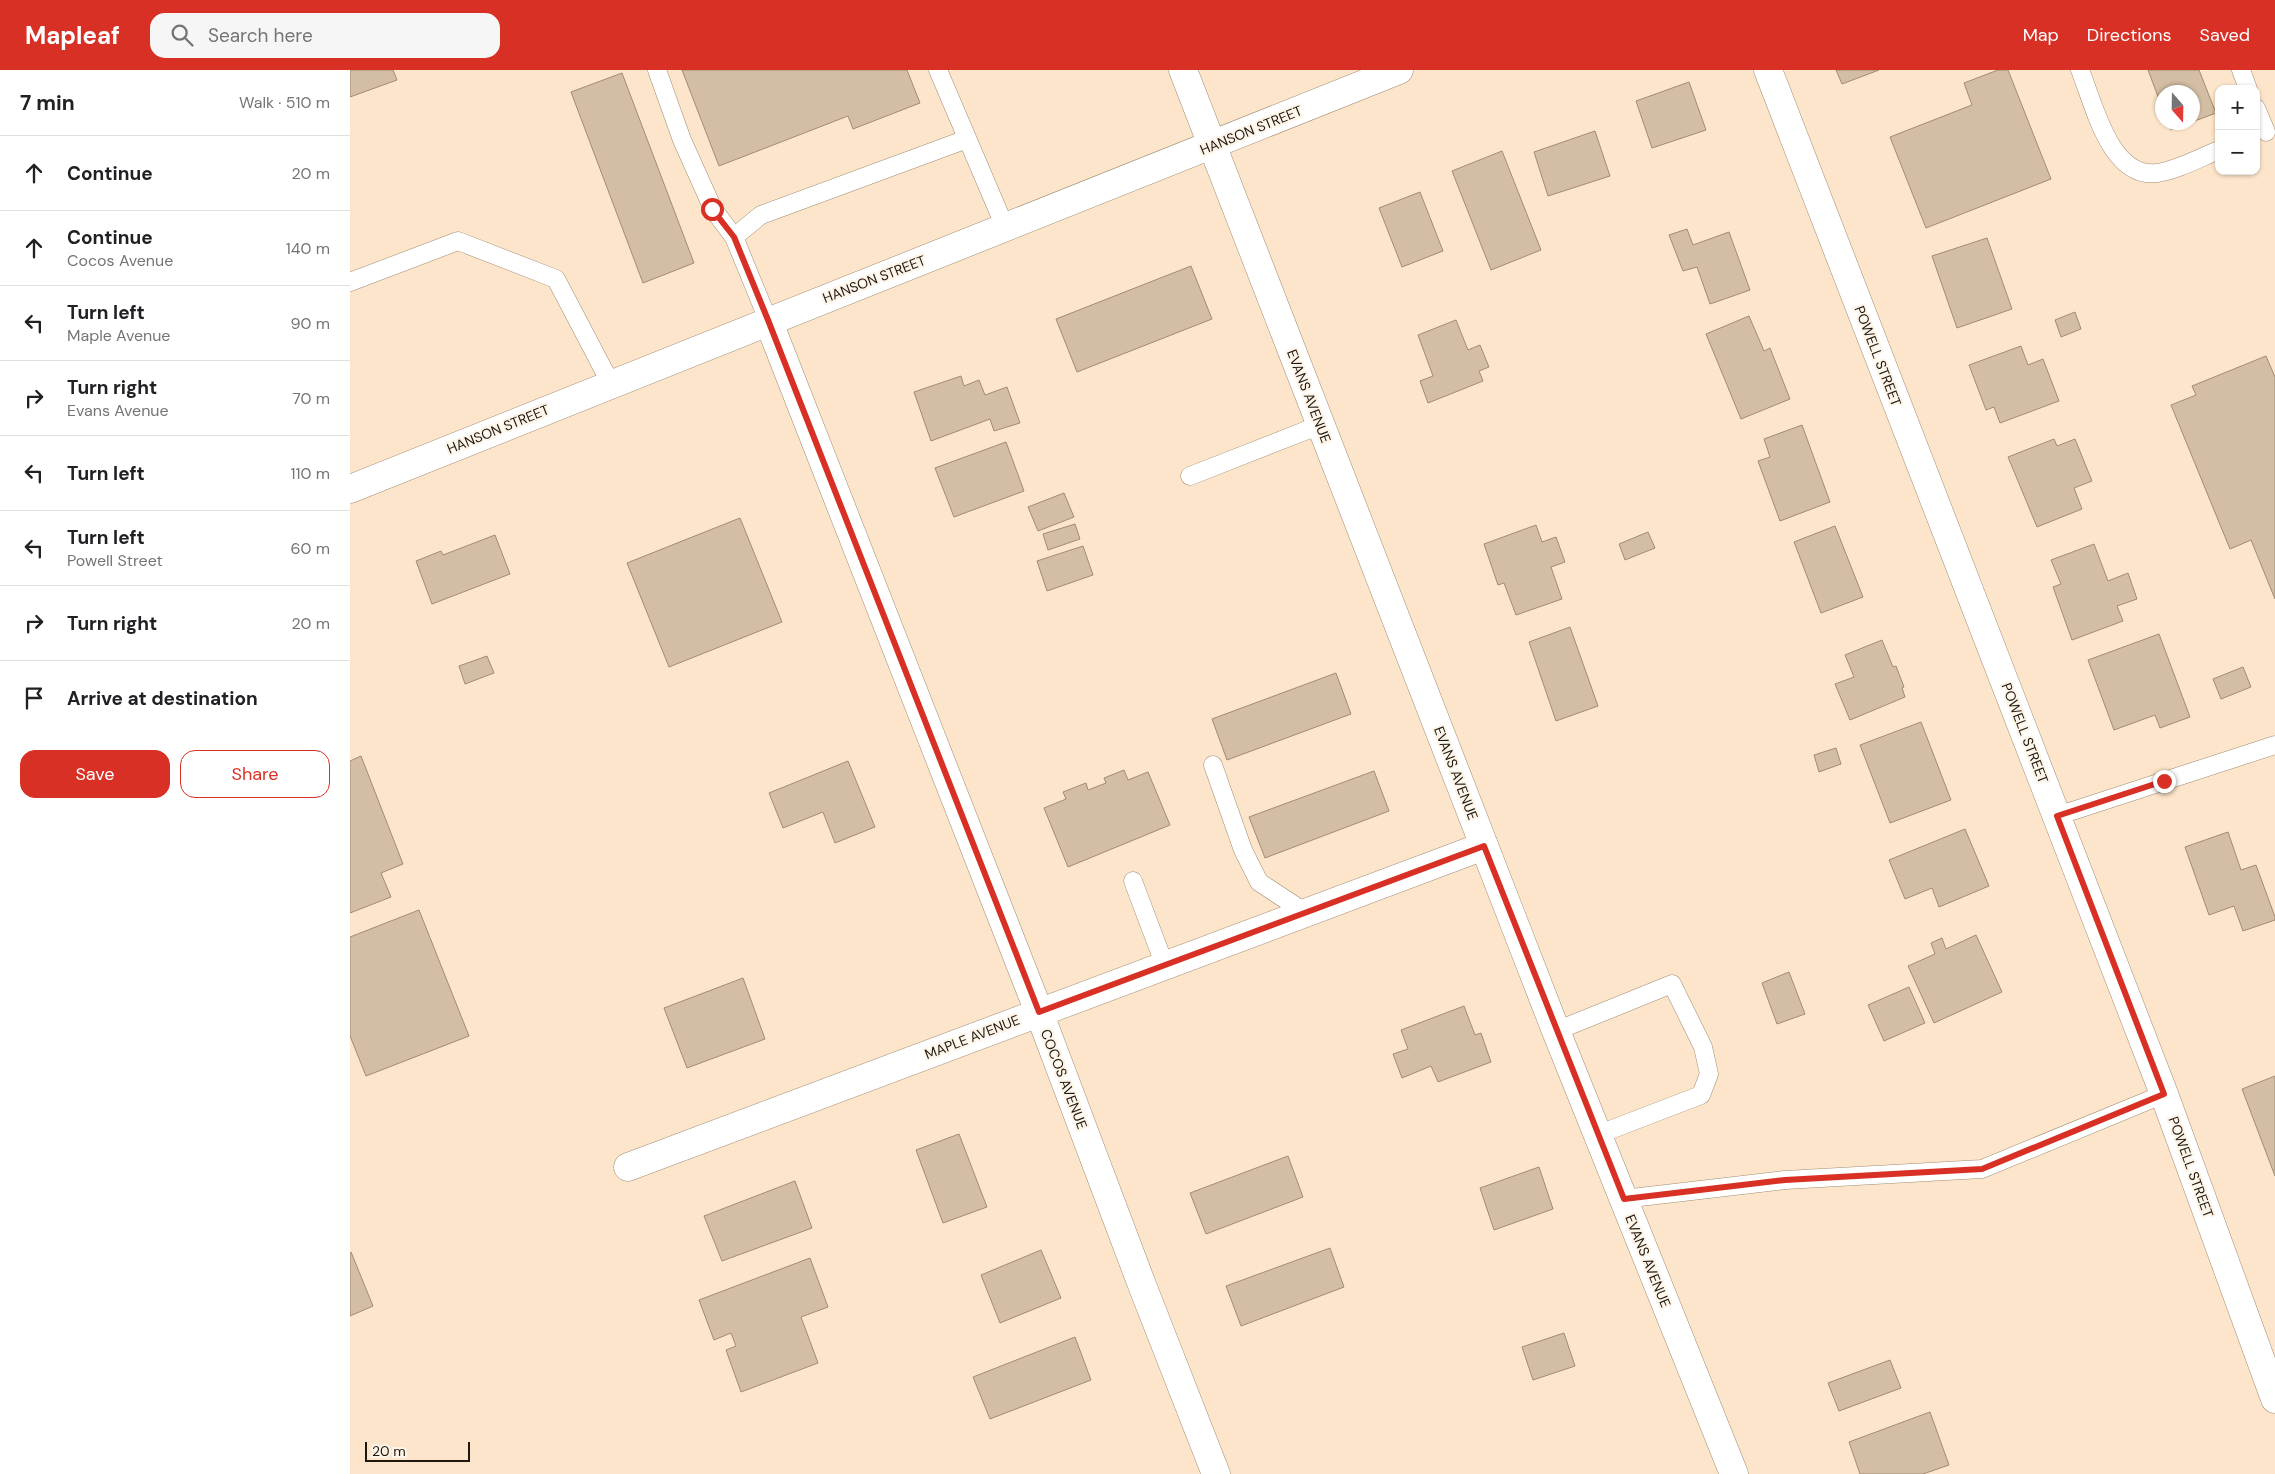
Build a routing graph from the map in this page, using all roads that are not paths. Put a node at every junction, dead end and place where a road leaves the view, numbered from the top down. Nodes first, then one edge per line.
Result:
1 (657, 70) edge
2 (938, 70) edge
3 (1183, 70) edge
4 (1399, 70) edge
5 (1768, 70) edge
6 (2080, 70) edge
7 (2241, 70) edge
8 (2247, 85) edge
9 (2260, 118) edge
10 (2266, 132) edge
11 (967, 139) junction
12 (1211, 146) junction
13 (2215, 151) edge
14 (1005, 228) junction
15 (734, 237) junction
16 (350, 282) edge
17 (768, 320) junction
18 (611, 384) junction
19 (1320, 425) junction
20 (1190, 476) dead end
21 (350, 489) edge
22 (2275, 745) edge
23 (1213, 765) dead end
24 (2057, 816) junction
25 (1484, 846) junction
26 (1133, 881) dead end
27 (1306, 913) junction
28 (1165, 966) junction
29 (1039, 1012) junction
30 (1556, 1031) junction
31 (2164, 1094) junction
32 (1597, 1135) junction
33 (628, 1167) dead end
34 (1624, 1199) junction
35 (2275, 1399) edge
36 (1730, 1473) edge
37 (1216, 1474) edge

1 - 15 lane
2 - 11 lane
3 - 12 street, EVANS AVENUE
4 - 12 street, HANSON STREET
5 - 24 street, POWELL STREET
6 - 13 lane
7 - 8 lane
9 - 10 lane
11 - 14 lane
11 - 15 lane
12 - 14 street, HANSON STREET
12 - 19 street, EVANS AVENUE
14 - 17 street, HANSON STREET
15 - 17 lane
16 - 18 lane
17 - 18 street, HANSON STREET
17 - 29 street, COCOS AVENUE
18 - 21 street, HANSON STREET
19 - 20 lane
19 - 25 street, EVANS AVENUE
22 - 24 lane
23 - 27 lane
24 - 31 street, POWELL STREET
25 - 27 street, MAPLE AVENUE
25 - 30 street, EVANS AVENUE
26 - 28 lane
27 - 28 street, MAPLE AVENUE
28 - 29 street, MAPLE AVENUE
29 - 33 street, MAPLE AVENUE
29 - 37 street, COCOS AVENUE
30 - 32 street, EVANS AVENUE
30 - 32 lane
31 - 34 lane
31 - 35 street, POWELL STREET
32 - 34 street, EVANS AVENUE
34 - 36 street, EVANS AVENUE

